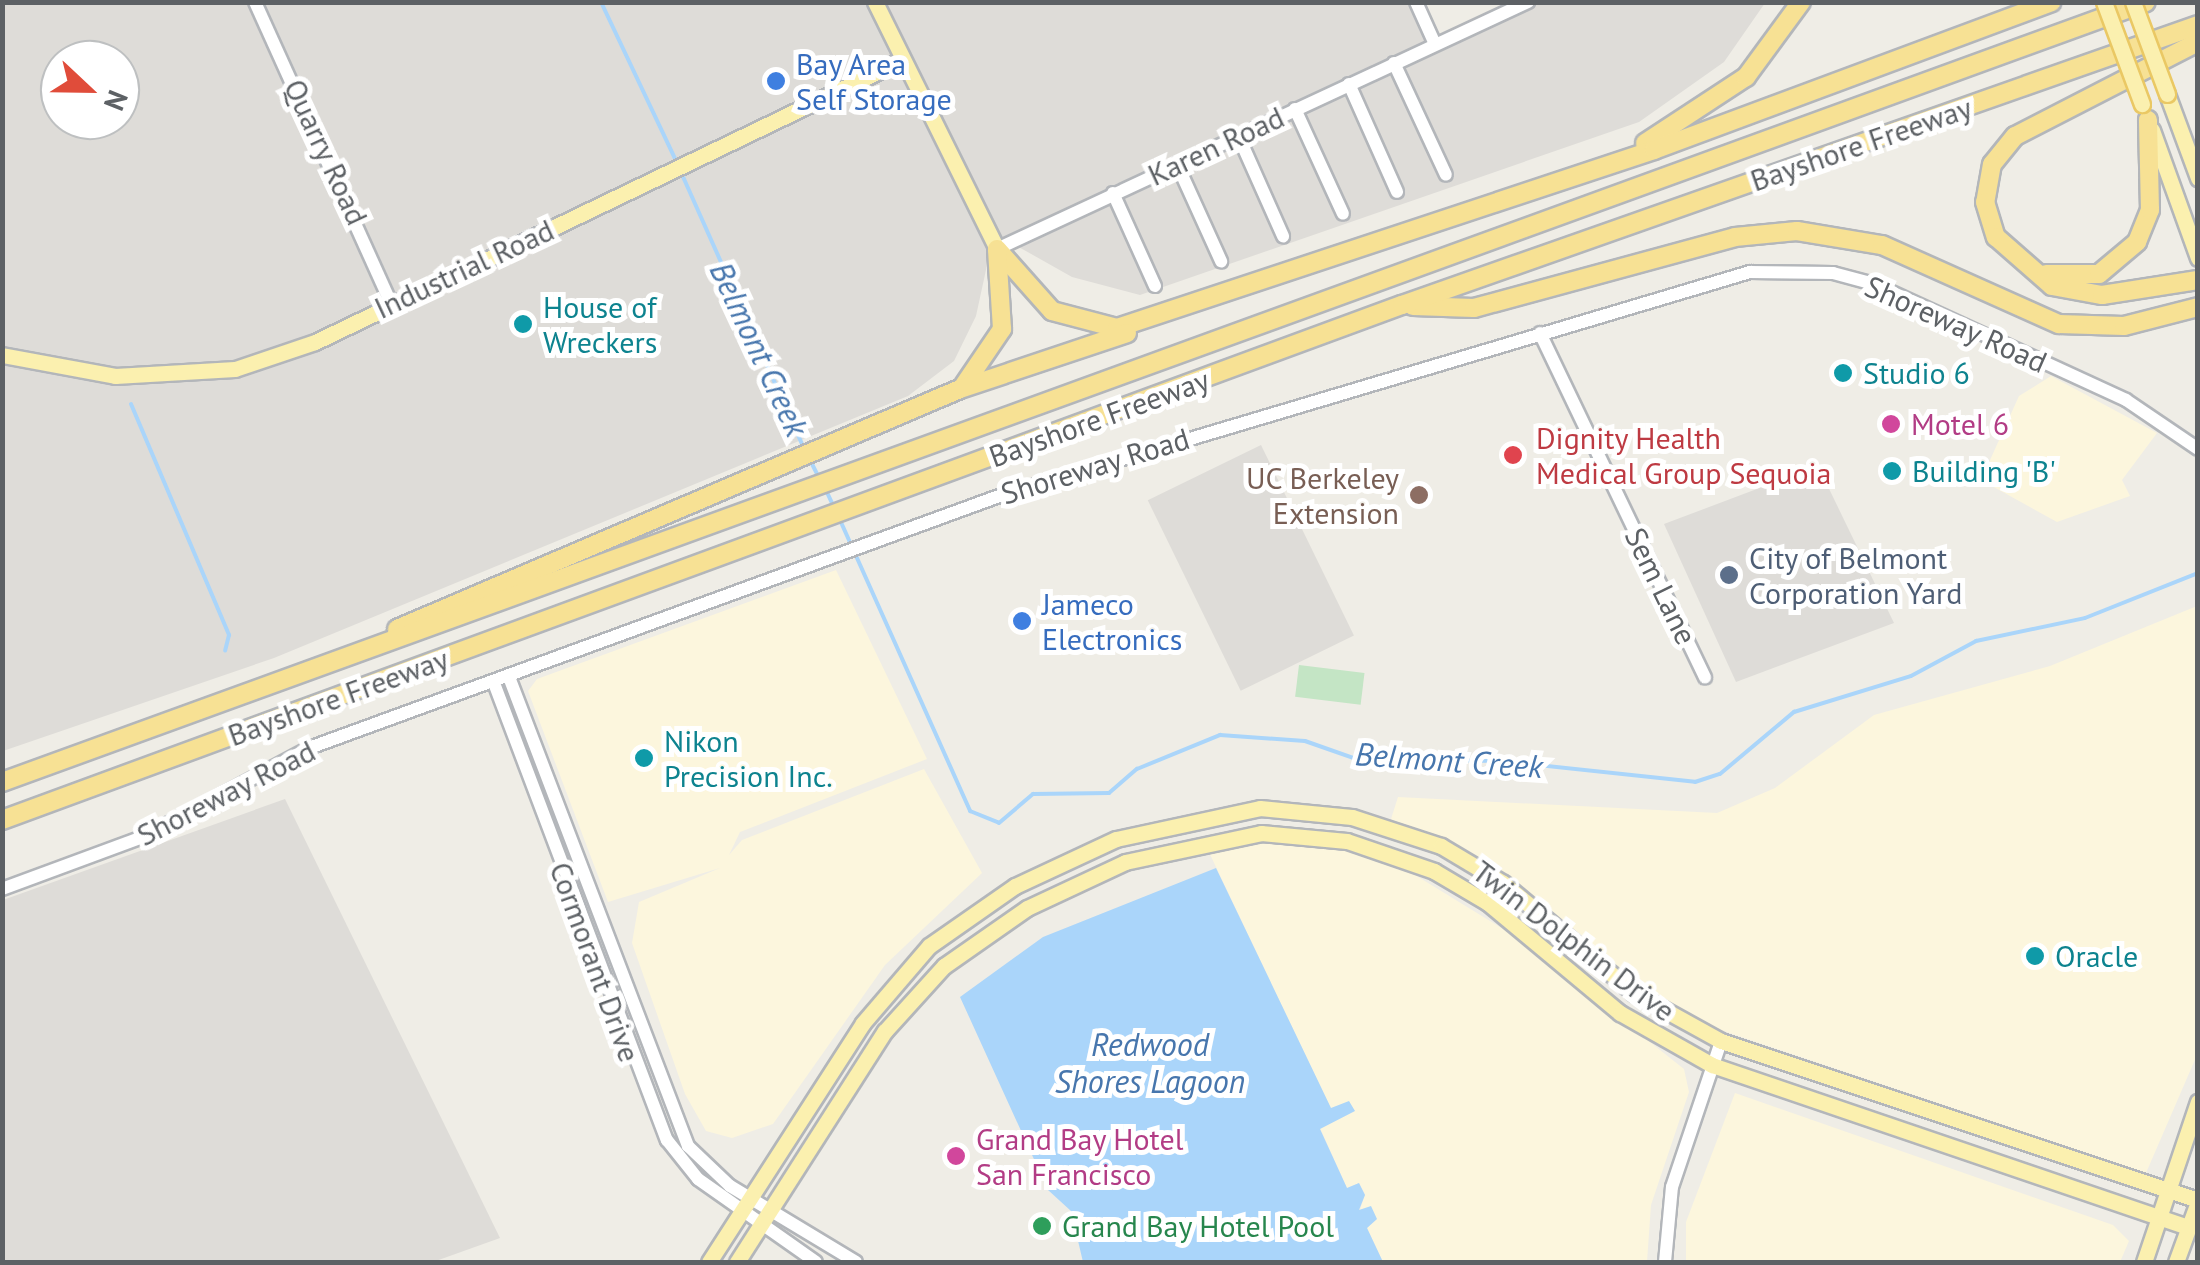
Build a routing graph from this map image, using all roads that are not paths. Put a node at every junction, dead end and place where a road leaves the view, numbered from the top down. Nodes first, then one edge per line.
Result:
1 (256, 2) edge
2 (875, 2) edge
3 (1416, 2) edge
4 (1528, 2) edge
5 (1801, 2) edge
6 (2051, 2) edge
7 (2104, 2) edge
8 (2133, 2) edge
9 (2146, 2) edge
10 (2198, 25) edge
11 (2198, 42) edge
12 (1435, 44) junction
13 (902, 60) junction
14 (1394, 63) junction
15 (1349, 84) junction
16 (1295, 109) junction
17 (2145, 112) junction
18 (1238, 136) junction
19 (1177, 164) junction
20 (1605, 164) junction
21 (1446, 174) dead end
22 (2198, 178) edge
23 (1397, 192) dead end
24 (1113, 194) junction
25 (1343, 214) dead end
26 (1283, 236) dead end
27 (997, 249) junction
28 (2013, 258) junction
29 (2198, 258) edge
30 (1221, 261) dead end
31 (1256, 278) junction
32 (2198, 280) edge
33 (1156, 286) dead end
34 (391, 303) junction
35 (1402, 305) junction
36 (2198, 307) edge
37 (1540, 333) junction
38 (2, 356) edge
39 (960, 389) junction
40 (2198, 448) edge
41 (304, 674) junction
42 (509, 677) junction
43 (1705, 678) dead end
44 (494, 682) junction
45 (2, 782) edge
46 (2, 820) edge
47 (2, 889) edge
48 (1721, 1042) junction
49 (1712, 1064) junction
50 (2198, 1102) edge
51 (2168, 1190) junction
52 (2198, 1201) edge
53 (746, 1206) junction
54 (770, 1210) junction
55 (2159, 1217) junction
56 (760, 1225) junction
57 (2188, 1227) junction
58 (709, 1262) edge
59 (738, 1262) edge
60 (816, 1262) edge
61 (856, 1262) edge
62 (1665, 1262) edge
63 (2144, 1262) edge
64 (2176, 1262) edge

1 - 34 street, Quarry Road
2 - 13 main road
3 - 12 street
4 - 12 street, Karen Road
5 - 20 highway
6 - 20 highway
7 - 17 main road, bridge
8 - 22 main road, bridge
9 - 41 highway, Bayshore Freeway
10 - 35 highway, Bayshore Freeway
11 - 28 highway
12 - 14 street, Karen Road
13 - 27 main road
13 - 34 main road, Industrial Road
14 - 15 street, Karen Road
14 - 21 street
15 - 16 street, Karen Road
15 - 23 street
16 - 18 street, Karen Road
16 - 25 street
17 - 28 highway
17 - 29 main road
18 - 19 street, Karen Road
18 - 26 street
19 - 24 street, Karen Road
19 - 30 street
20 - 31 highway
24 - 27 street, Karen Road
24 - 33 street
27 - 31 highway
27 - 39 highway
28 - 32 highway
31 - 39 highway
34 - 38 main road, Industrial Road
35 - 36 highway
35 - 46 highway, Bayshore Freeway
37 - 40 street, Shoreway Road
37 - 42 street, Shoreway Road
37 - 43 street, Sem Lane
39 - 41 highway
41 - 45 highway, Bayshore Freeway
42 - 44 street, Shoreway Road
42 - 53 street, Cormorant Drive
44 - 47 street, Shoreway Road
44 - 53 street, Cormorant Drive
48 - 49 street
48 - 51 main road, Twin Dolphin Drive
48 - 53 main road, Twin Dolphin Drive
49 - 54 main road, Twin Dolphin Drive
49 - 55 main road, Twin Dolphin Drive
49 - 62 street
50 - 51 main road
51 - 52 main road, Twin Dolphin Drive
51 - 55 main road
52 - 57 main road
53 - 54 street
53 - 56 street
53 - 58 main road, Twin Dolphin Drive
54 - 56 main road, Twin Dolphin Drive
54 - 61 street
55 - 57 main road, Twin Dolphin Drive
55 - 63 main road
56 - 59 main road, Twin Dolphin Drive
56 - 60 street
57 - 64 main road

